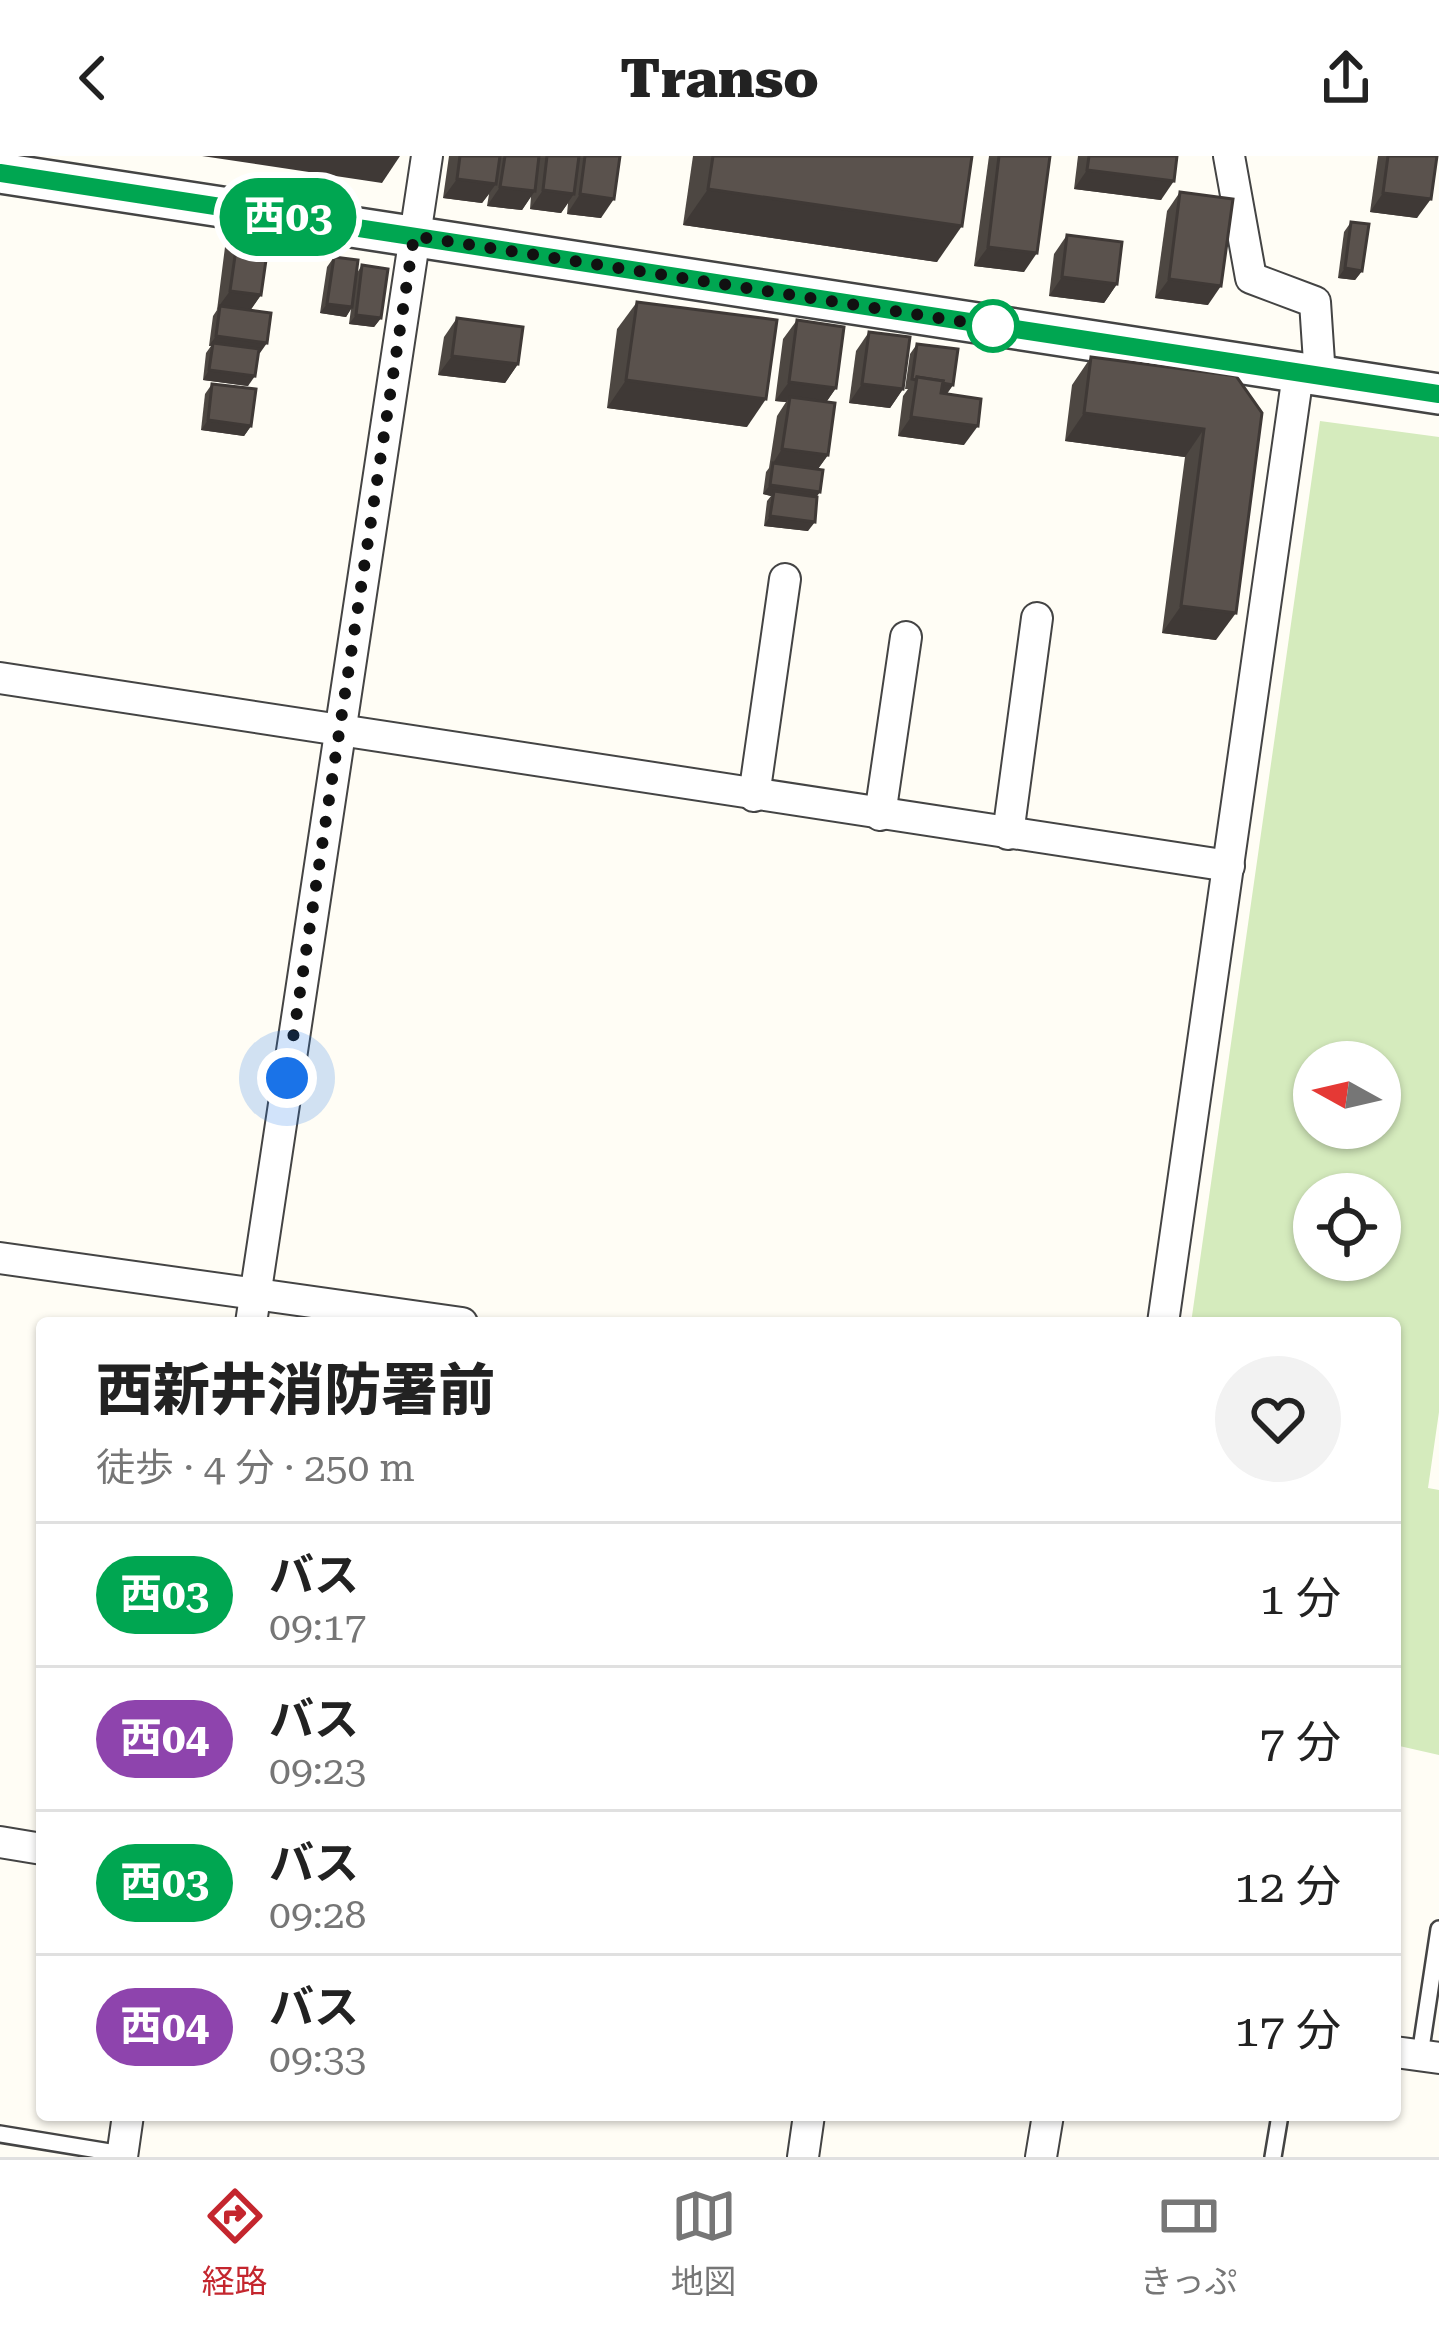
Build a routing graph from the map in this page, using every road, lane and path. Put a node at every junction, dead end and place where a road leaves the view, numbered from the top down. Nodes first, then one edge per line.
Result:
1 (428, 156) edge
2 (1229, 156) edge
3 (0, 173) edge
4 (414, 236) junction
5 (1309, 376) junction
6 (1439, 394) edge
7 (784, 579) dead end
8 (1037, 619) dead end
9 (906, 637) dead end
10 (0, 678) edge
11 (339, 730) junction
12 (754, 796) junction
13 (880, 815) junction
14 (1007, 834) junction
15 (1229, 866) junction
16 (0, 1258) edge
17 (256, 1291) junction
18 (252, 1317) edge
19 (423, 1317) edge
20 (1164, 1317) edge
21 (0, 1842) edge
22 (36, 1848) edge
23 (1439, 1930) edge
24 (1418, 2055) edge
25 (127, 2121) edge
26 (808, 2121) edge
27 (1047, 2121) edge
28 (1279, 2121) edge
29 (0, 2134) edge
30 (122, 2155) edge
31 (803, 2157) edge
32 (1040, 2157) edge
33 (1273, 2157) edge

1 - 4 street
2 - 5 street
3 - 4 street
4 - 5 street
4 - 11 street
5 - 6 street
5 - 15 street
7 - 12 street
8 - 14 street
9 - 13 street
10 - 11 street
11 - 12 street
11 - 17 street
12 - 13 street
13 - 14 street
14 - 15 street
15 - 20 street
16 - 17 street
17 - 18 street
17 - 19 street
21 - 22 street
23 - 24 lane
25 - 30 street
26 - 31 street
27 - 32 street
28 - 33 lane
29 - 30 lane

